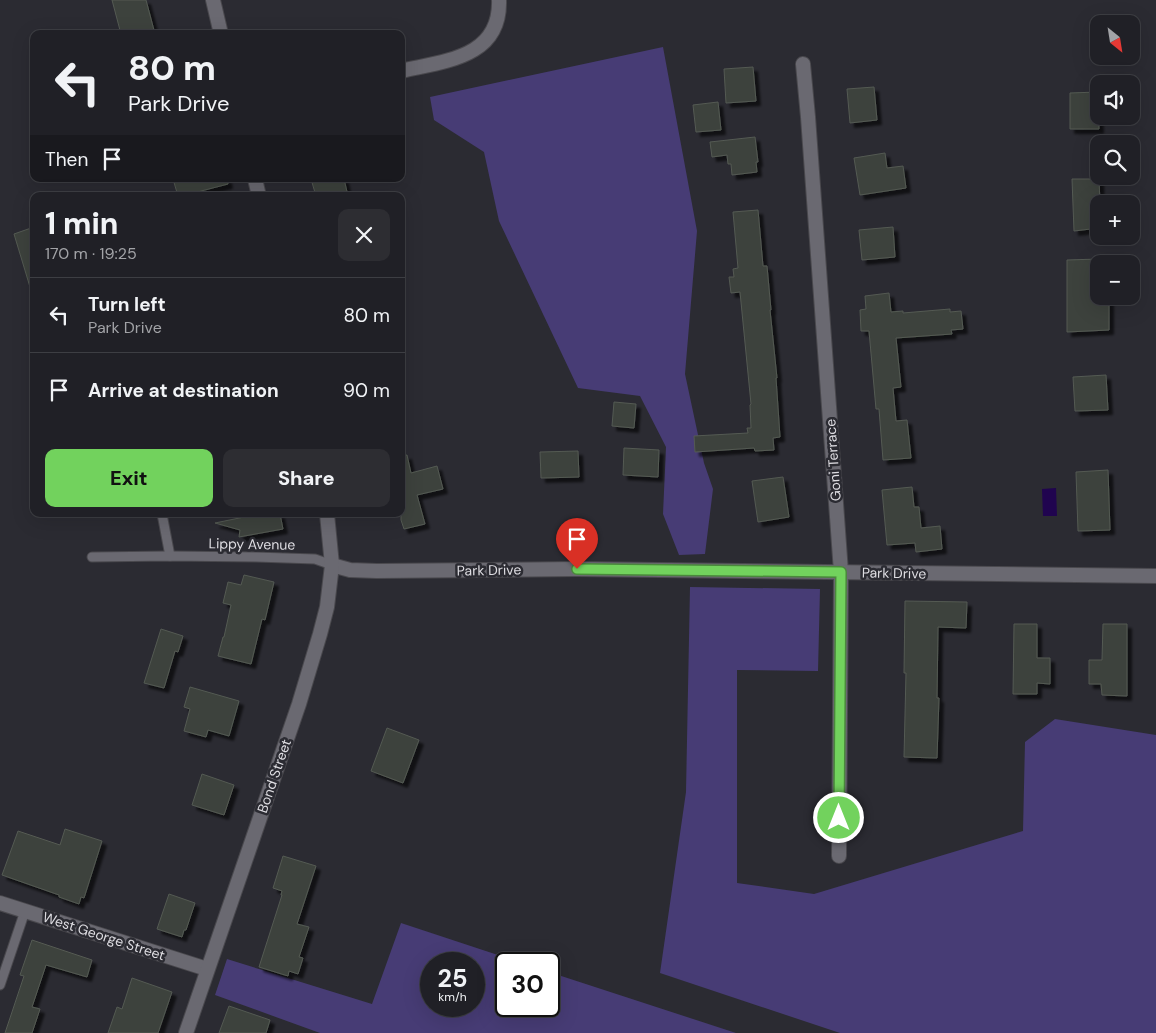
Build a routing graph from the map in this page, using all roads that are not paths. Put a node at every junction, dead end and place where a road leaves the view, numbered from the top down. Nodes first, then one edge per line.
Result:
1 (213, 0) edge
2 (499, 0) edge
3 (220, 30) edge
4 (803, 64) dead end
5 (405, 70) edge
6 (163, 517) edge
7 (327, 517) edge
8 (170, 556) junction
9 (92, 557) dead end
10 (332, 565) junction
11 (841, 572) junction
12 (1156, 576) edge
13 (838, 856) dead end
14 (0, 903) edge
15 (25, 911) junction
16 (208, 969) junction
17 (0, 985) edge
18 (186, 1033) edge

1 - 3 street
2 - 5 street
4 - 11 street, Goni Terrace
6 - 8 lane
7 - 10 street, Bond Street
8 - 9 lane, Lippy Avenue
8 - 10 lane, Lippy Avenue
10 - 11 street, Park Drive
10 - 16 street, Bond Street
11 - 12 street, Park Drive
11 - 13 street, Goni Terrace
14 - 15 street, West George Street
15 - 16 street, West George Street
15 - 17 lane
16 - 18 street, Bond Street

